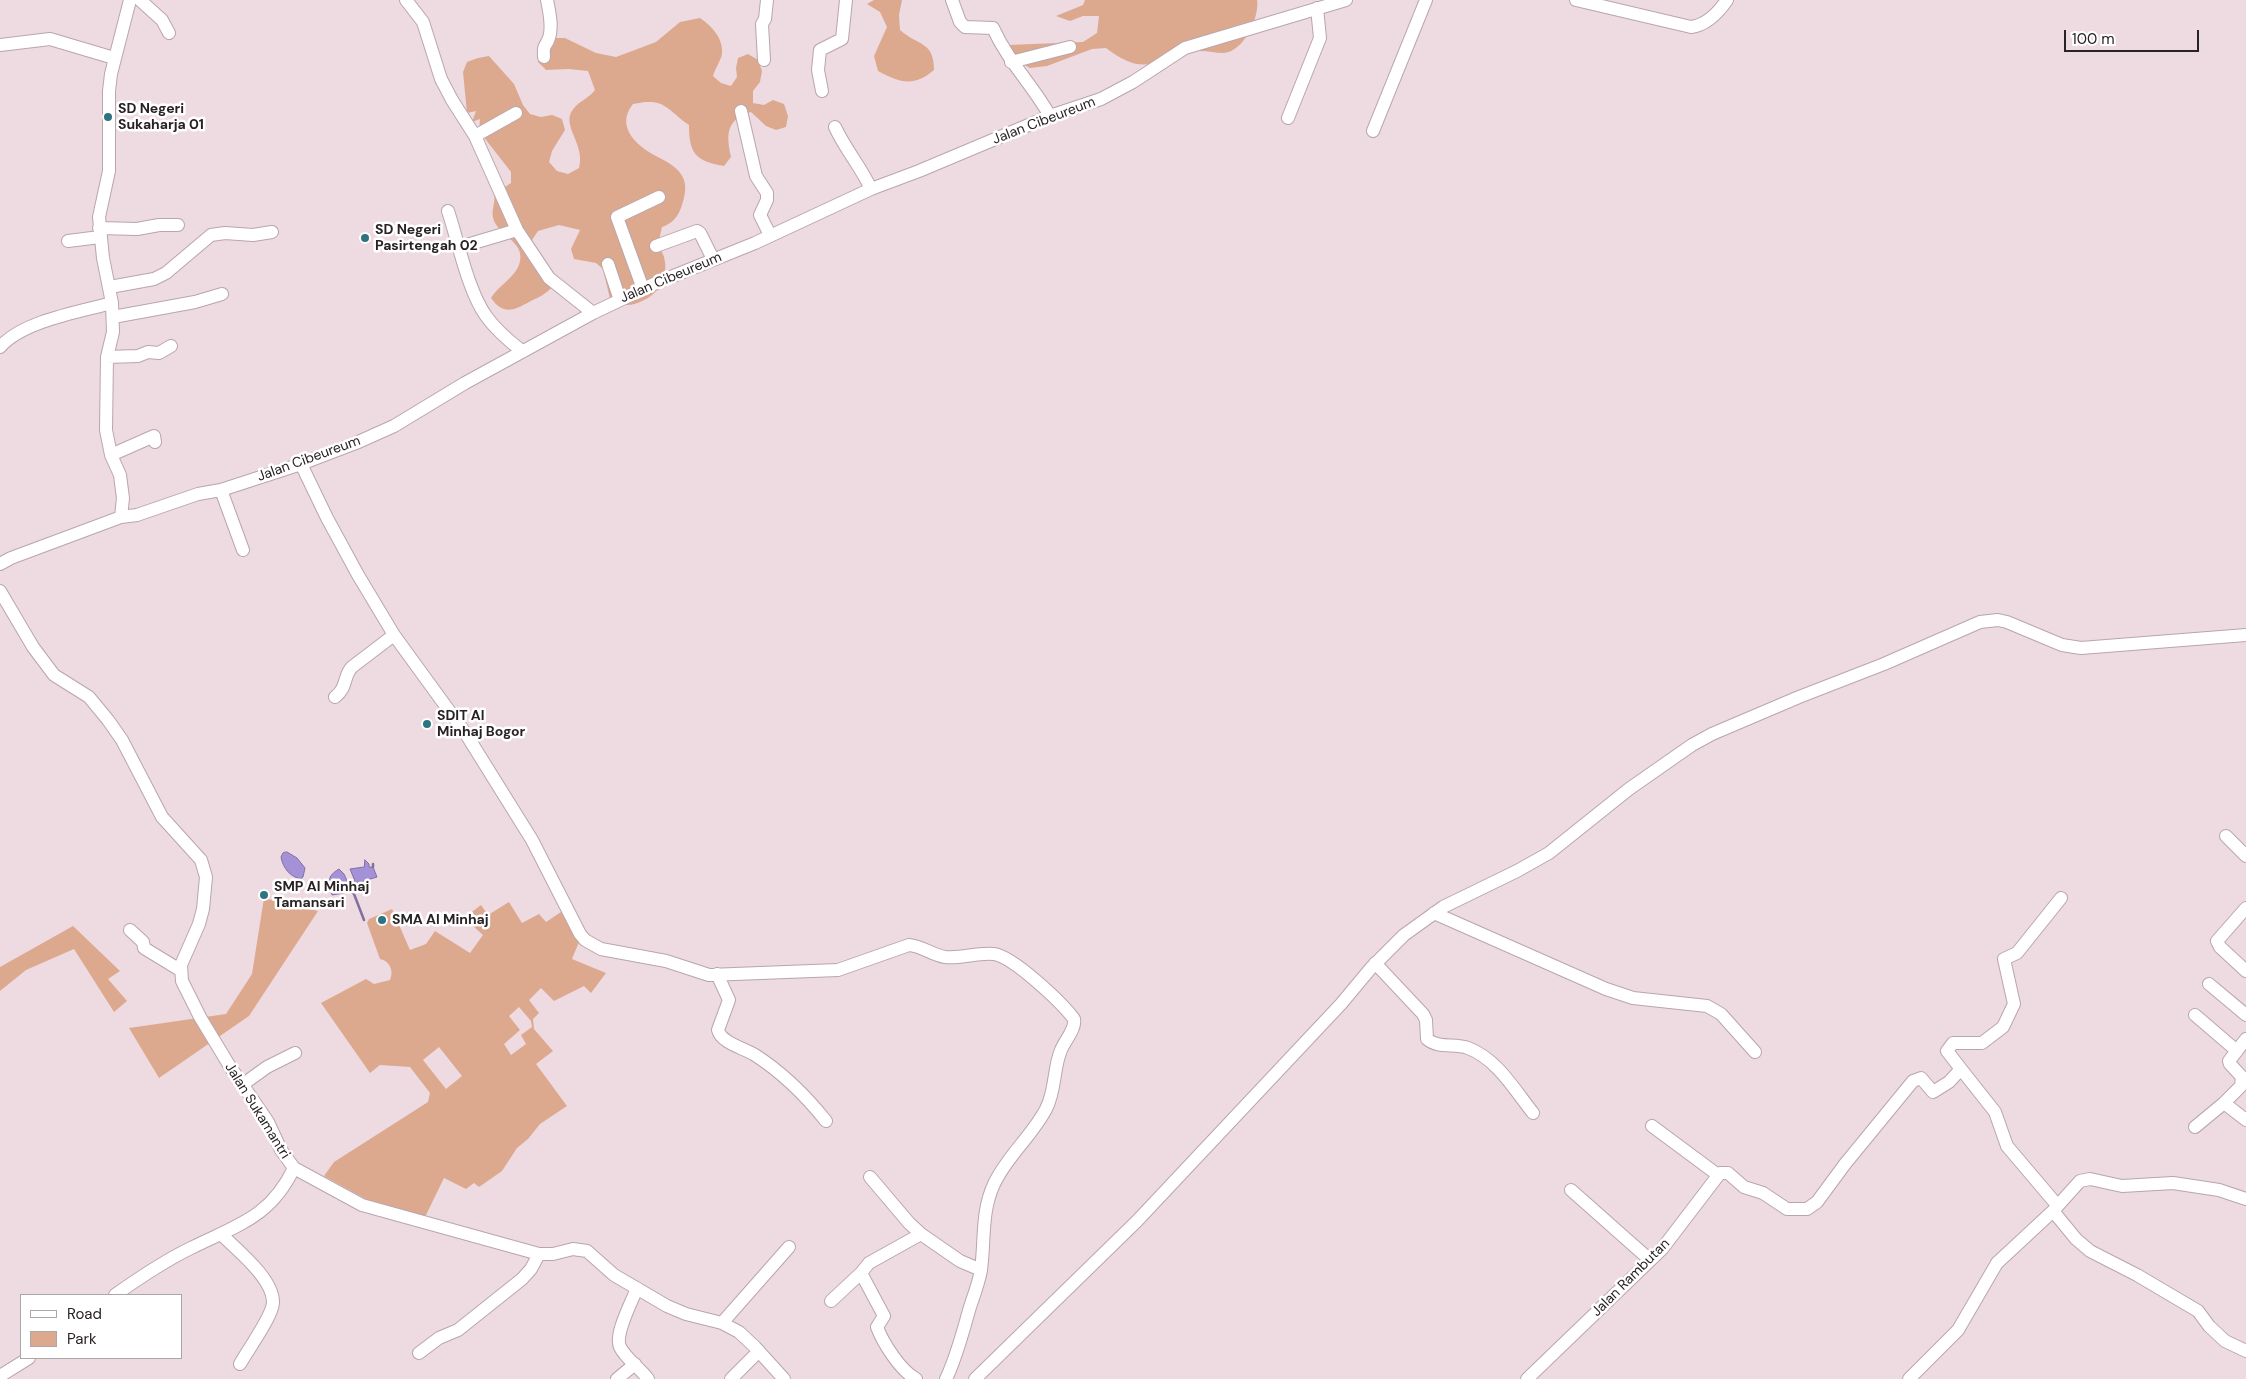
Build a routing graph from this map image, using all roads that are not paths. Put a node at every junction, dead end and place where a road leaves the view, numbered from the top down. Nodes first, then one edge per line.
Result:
1 (130, 0) edge
2 (140, 0) edge
3 (547, 0) edge
4 (767, 0) edge
5 (846, 0) edge
6 (952, 0) edge
7 (1426, 0) edge
8 (1576, 0) edge
9 (1727, 0) edge
10 (409, 1) edge
11 (1340, 1) edge
12 (1317, 8) junction
13 (169, 33) dead end
14 (0, 45) edge
15 (1070, 47) dead end
16 (544, 56) dead end
17 (114, 58) junction
18 (764, 60) dead end
19 (1011, 62) junction
20 (822, 91) dead end
21 (741, 111) dead end
22 (516, 113) dead end
23 (1050, 116) junction
24 (1288, 118) dead end
25 (834, 127) dead end
26 (1373, 131) dead end
27 (475, 136) junction
28 (871, 188) junction
29 (659, 197) dead end
30 (448, 211) dead end
31 (178, 225) dead end
32 (517, 230) junction
33 (100, 232) junction
34 (272, 232) dead end
35 (770, 235) junction
36 (68, 241) dead end
37 (656, 246) dead end
38 (460, 247) junction
39 (713, 259) junction
40 (608, 264) dead end
41 (110, 287) junction
42 (644, 289) junction
43 (222, 294) dead end
44 (620, 300) junction
45 (112, 303) junction
46 (593, 313) junction
47 (112, 317) junction
48 (171, 346) dead end
49 (0, 347) edge
50 (522, 352) junction
51 (107, 357) junction
52 (155, 442) dead end
53 (112, 455) junction
54 (301, 464) junction
55 (221, 490) junction
56 (121, 517) junction
57 (244, 550) dead end
58 (0, 564) edge
59 (0, 591) edge
60 (394, 635) junction
61 (2246, 635) edge
62 (335, 697) dead end
63 (2226, 836) dead end
64 (2246, 856) edge
65 (2061, 898) dead end
66 (2245, 910) edge
67 (1434, 913) junction
68 (130, 930) dead end
69 (1376, 963) junction
70 (180, 970) junction
71 (2246, 970) edge
72 (717, 974) junction
73 (2209, 984) dead end
74 (2195, 1015) dead end
75 (2246, 1015) edge
76 (2246, 1039) edge
77 (2237, 1051) junction
78 (1755, 1052) dead end
79 (295, 1053) dead end
80 (1961, 1069) junction
81 (242, 1085) junction
82 (2224, 1103) junction
83 (1533, 1113) dead end
84 (2246, 1120) edge
85 (826, 1121) dead end
86 (1652, 1126) dead end
87 (2195, 1128) dead end
88 (294, 1168) junction
89 (1718, 1175) junction
90 (870, 1177) dead end
91 (1571, 1190) dead end
92 (2246, 1199) edge
93 (2055, 1208) junction
94 (221, 1234) junction
95 (921, 1234) junction
96 (789, 1247) dead end
97 (539, 1254) junction
98 (1650, 1260) junction
99 (981, 1270) junction
100 (861, 1273) junction
101 (637, 1288) junction
102 (118, 1294) edge
103 (831, 1301) dead end
104 (722, 1323) junction
105 (759, 1351) junction
106 (2246, 1351) edge
107 (419, 1354) dead end
108 (27, 1359) edge
109 (240, 1364) dead end
110 (635, 1364) junction
111 (0, 1376) edge
112 (617, 1379) edge
113 (648, 1379) edge
114 (731, 1379) edge
115 (784, 1379) edge
116 (916, 1379) edge
117 (946, 1379) edge
118 (975, 1379) edge
119 (1527, 1379) edge
120 (1909, 1379) edge

1 - 17 street
2 - 13 street
3 - 16 street
4 - 18 street
5 - 20 street
6 - 19 street
7 - 26 street
8 - 9 street
10 - 27 street
11 - 12 street, Jalan Cibeureum
12 - 23 street, Jalan Cibeureum
12 - 24 street
14 - 17 street
15 - 19 street
17 - 33 street
19 - 23 street
21 - 35 street
22 - 27 street
23 - 28 street, Jalan Cibeureum
25 - 28 street
27 - 32 street
28 - 35 street, Jalan Cibeureum
29 - 42 street
30 - 38 street
31 - 33 street
32 - 38 street
32 - 46 street
33 - 36 street
33 - 41 street
34 - 41 street
35 - 39 street, Jalan Cibeureum
37 - 39 street
38 - 50 street
39 - 42 street, Jalan Cibeureum
40 - 44 street
41 - 45 street
42 - 44 street, Jalan Cibeureum
43 - 47 street
44 - 46 street, Jalan Cibeureum
45 - 47 street
45 - 49 street
46 - 50 street, Jalan Cibeureum
47 - 51 street
48 - 51 street
50 - 54 street, Jalan Cibeureum
51 - 53 street
52 - 53 street
53 - 56 street
54 - 55 street, Jalan Cibeureum
54 - 60 street
55 - 56 street, Jalan Cibeureum
55 - 57 street
56 - 58 street, Jalan Cibeureum
59 - 70 street
60 - 62 street
60 - 72 street
61 - 67 street
63 - 64 street
65 - 80 street
66 - 71 street
67 - 69 street
67 - 78 street
68 - 70 street
69 - 83 street
69 - 118 street
70 - 81 street, Jalan Sukamantri
72 - 85 street
72 - 99 street
73 - 75 street
74 - 77 street
76 - 77 street
77 - 82 street
79 - 81 street
80 - 89 street
80 - 93 street
81 - 88 street, Jalan Sukamantri
82 - 84 street
82 - 87 street
86 - 89 street
88 - 94 street
88 - 97 street, Jalan Sukamantri
89 - 98 street, Jalan Rambutan
90 - 95 street
91 - 98 street
92 - 93 street
93 - 106 street
93 - 120 street
94 - 102 street
94 - 109 street
95 - 99 street
95 - 100 street
96 - 104 street
97 - 101 street, Jalan Sukamantri
97 - 107 street
98 - 119 street, Jalan Rambutan
99 - 117 street
100 - 103 street
100 - 116 street
101 - 104 street, Jalan Sukamantri
101 - 110 street
104 - 105 street, Jalan Sukamantri
105 - 114 street
105 - 115 street, Jalan Sukamantri
108 - 111 street
110 - 112 street
110 - 113 street

